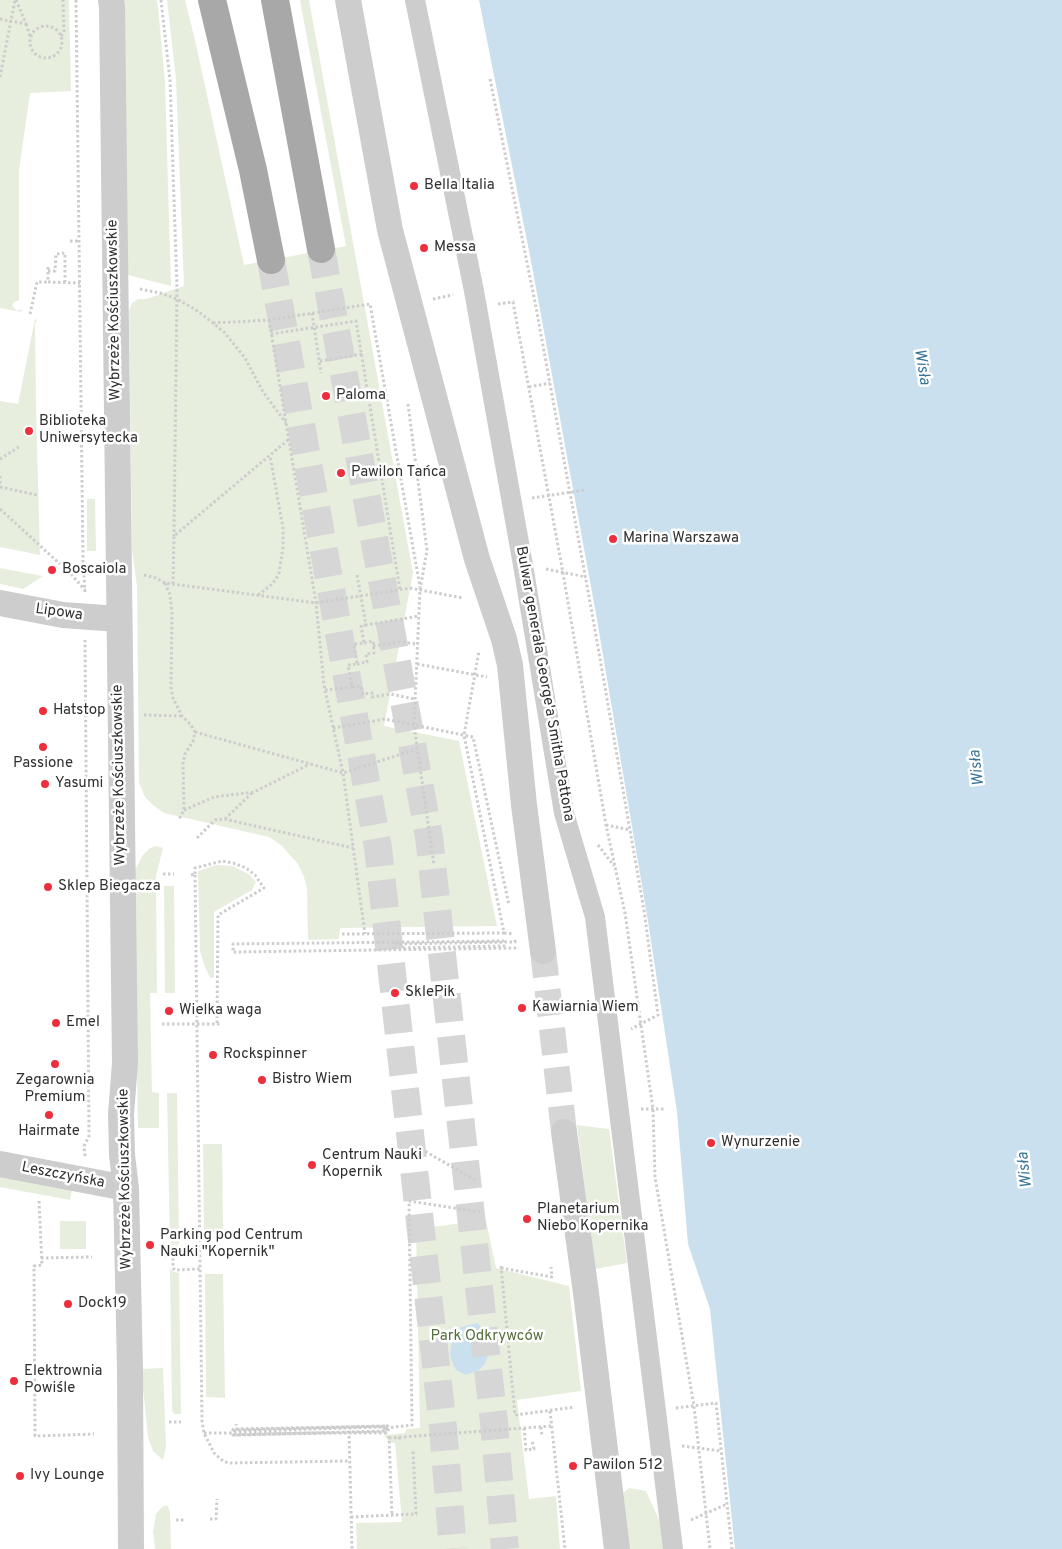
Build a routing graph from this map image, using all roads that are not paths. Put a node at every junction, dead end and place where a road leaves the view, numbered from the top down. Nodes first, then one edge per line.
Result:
1 (111, 0) edge
2 (212, 0) edge
3 (275, 0) edge
4 (348, 0) edge
5 (415, 0) edge
6 (321, 249) tunnel mouth
7 (271, 260) tunnel mouth
8 (0, 603) edge
9 (118, 618) junction
10 (536, 950) tunnel mouth
11 (564, 1132) tunnel mouth
12 (0, 1164) edge
13 (126, 1188) junction
14 (131, 1549) edge
15 (618, 1549) edge
16 (673, 1549) edge

1 - 9 street, Wybrzeże Kościuszkowskie
2 - 7 main road
3 - 6 main road
4 - 10 street
5 - 16 street, Bulwar generała George'a Smitha Pattona
8 - 9 street, Lipowa
9 - 13 street, Wybrzeże Kościuszkowskie
11 - 15 street
12 - 13 street, Leszczyńska
13 - 14 street, Wybrzeże Kościuszkowskie

